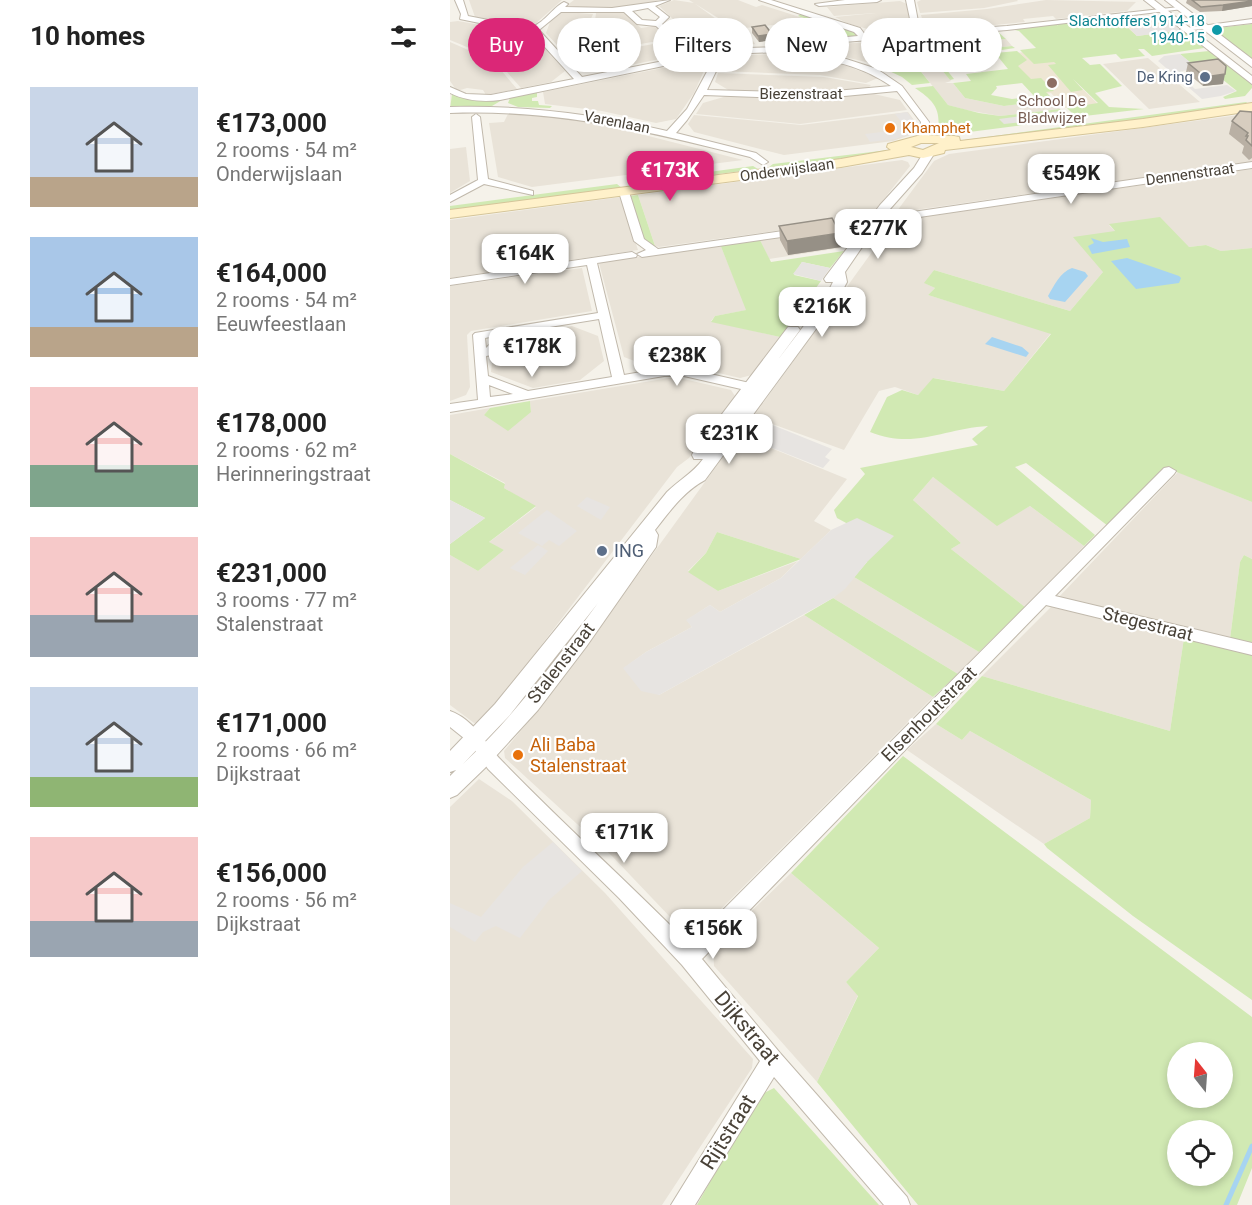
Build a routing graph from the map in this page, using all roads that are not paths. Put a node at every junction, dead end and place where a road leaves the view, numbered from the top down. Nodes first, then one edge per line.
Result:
1 (457, 0) edge
2 (569, 0) edge
3 (666, 0) edge
4 (763, 0) edge
5 (877, 0) edge
6 (910, 0) edge
7 (1148, 0) edge
8 (1169, 0) edge
9 (450, 1) edge
10 (818, 2) edge
11 (651, 6) junction
12 (557, 9) junction
13 (1179, 9) junction
14 (627, 10) junction
15 (1160, 11) junction
16 (468, 18) edge
17 (664, 18) edge
18 (822, 18) joint
19 (914, 18) edge
20 (545, 21) edge
21 (1252, 21) edge
22 (653, 23) edge
23 (849, 27) edge
24 (1002, 27) edge
25 (1202, 27) junction
26 (1184, 29) junction
27 (861, 35) edge
28 (545, 41) edge
29 (1252, 64) edge
30 (653, 66) edge
31 (712, 72) edge
32 (877, 72) edge
33 (885, 77) junction
34 (580, 80) junction
35 (1252, 81) edge
36 (898, 88) junction
37 (451, 91) edge
38 (875, 91) junction
39 (702, 92) junction
40 (506, 97) junction
41 (908, 99) junction
42 (1252, 100) edge
43 (1252, 107) edge
44 (487, 108) junction
45 (501, 108) junction
46 (468, 109) junction
47 (450, 110) edge
48 (476, 117) junction
49 (670, 133) junction
50 (923, 147) junction
51 (763, 162) junction
52 (1252, 165) edge
53 (483, 181) junction
54 (530, 193) junction
55 (624, 193) junction
56 (450, 201) edge
57 (450, 214) edge
58 (881, 218) junction
59 (656, 252) junction
60 (591, 261) junction
61 (450, 282) edge
62 (604, 315) junction
63 (500, 332) junction
64 (480, 353) junction
65 (482, 378) junction
66 (619, 379) junction
67 (757, 389) junction
68 (527, 395) junction
69 (484, 402) junction
70 (450, 408) edge
71 (1169, 471) dead end
72 (1043, 599) junction
73 (1252, 649) edge
74 (450, 718) edge
75 (481, 746) junction
76 (450, 764) edge
77 (450, 789) edge
78 (689, 958) junction
79 (773, 1060) junction
80 (682, 1205) edge
81 (899, 1205) edge

1 - 9 street
1 - 16 street
2 - 12 street
3 - 11 street
4 - 18 street
5 - 10 street
6 - 19 street
7 - 15 street
8 - 13 street
10 - 18 street
11 - 14 street
11 - 17 street
12 - 14 street
12 - 20 street
13 - 15 street
13 - 25 street
14 - 22 street
15 - 24 street
15 - 26 street
21 - 25 street
23 - 27 street
25 - 26 street
25 - 29 street
26 - 35 street
28 - 34 street
30 - 34 street
31 - 39 street
32 - 33 street
33 - 36 street
33 - 38 street
34 - 40 street
36 - 38 street, Biezenstraat
36 - 41 street
37 - 40 street
38 - 39 street, Biezenstraat
38 - 41 street
39 - 49 street
40 - 45 street
41 - 50 street
42 - 50 main road, Onderwijslaan
43 - 50 main road, Onderwijslaan
44 - 45 street, Varenlaan
44 - 46 street, Varenlaan
44 - 48 street
45 - 49 street, Varenlaan
46 - 47 street, Varenlaan
46 - 48 street
48 - 53 street
49 - 51 street, Varenlaan
50 - 51 main road, Onderwijslaan
50 - 55 main road, Onderwijslaan
50 - 58 street, Stalenstraat
51 - 54 main road, Onderwijslaan
52 - 58 street, Dennenstraat
53 - 54 street, Onderwijslaan
53 - 56 street, Onderwijslaan
54 - 56 main road, Onderwijslaan
55 - 57 main road, Onderwijslaan
55 - 59 street
58 - 59 street, Dennenstraat
58 - 67 street, Stalenstraat
59 - 60 street, Dennenstraat
60 - 61 street, Dennenstraat
60 - 62 street
62 - 63 street
62 - 66 street
63 - 64 street
63 - 64 street
64 - 65 street
65 - 68 street
65 - 69 street
66 - 67 street
66 - 68 street
67 - 75 street, Stalenstraat
68 - 69 street
69 - 70 street
71 - 72 street, Elsenhoutstraat
72 - 73 street, Stegestraat
72 - 78 street, Elsenhoutstraat
74 - 75 street, Dijkstraat
75 - 76 street, Stalenstraat
75 - 77 street, Stalenstraat
75 - 78 street, Dijkstraat
78 - 79 street, Dijkstraat
79 - 80 street, Rijtstraat
79 - 81 street, Dijkstraat

